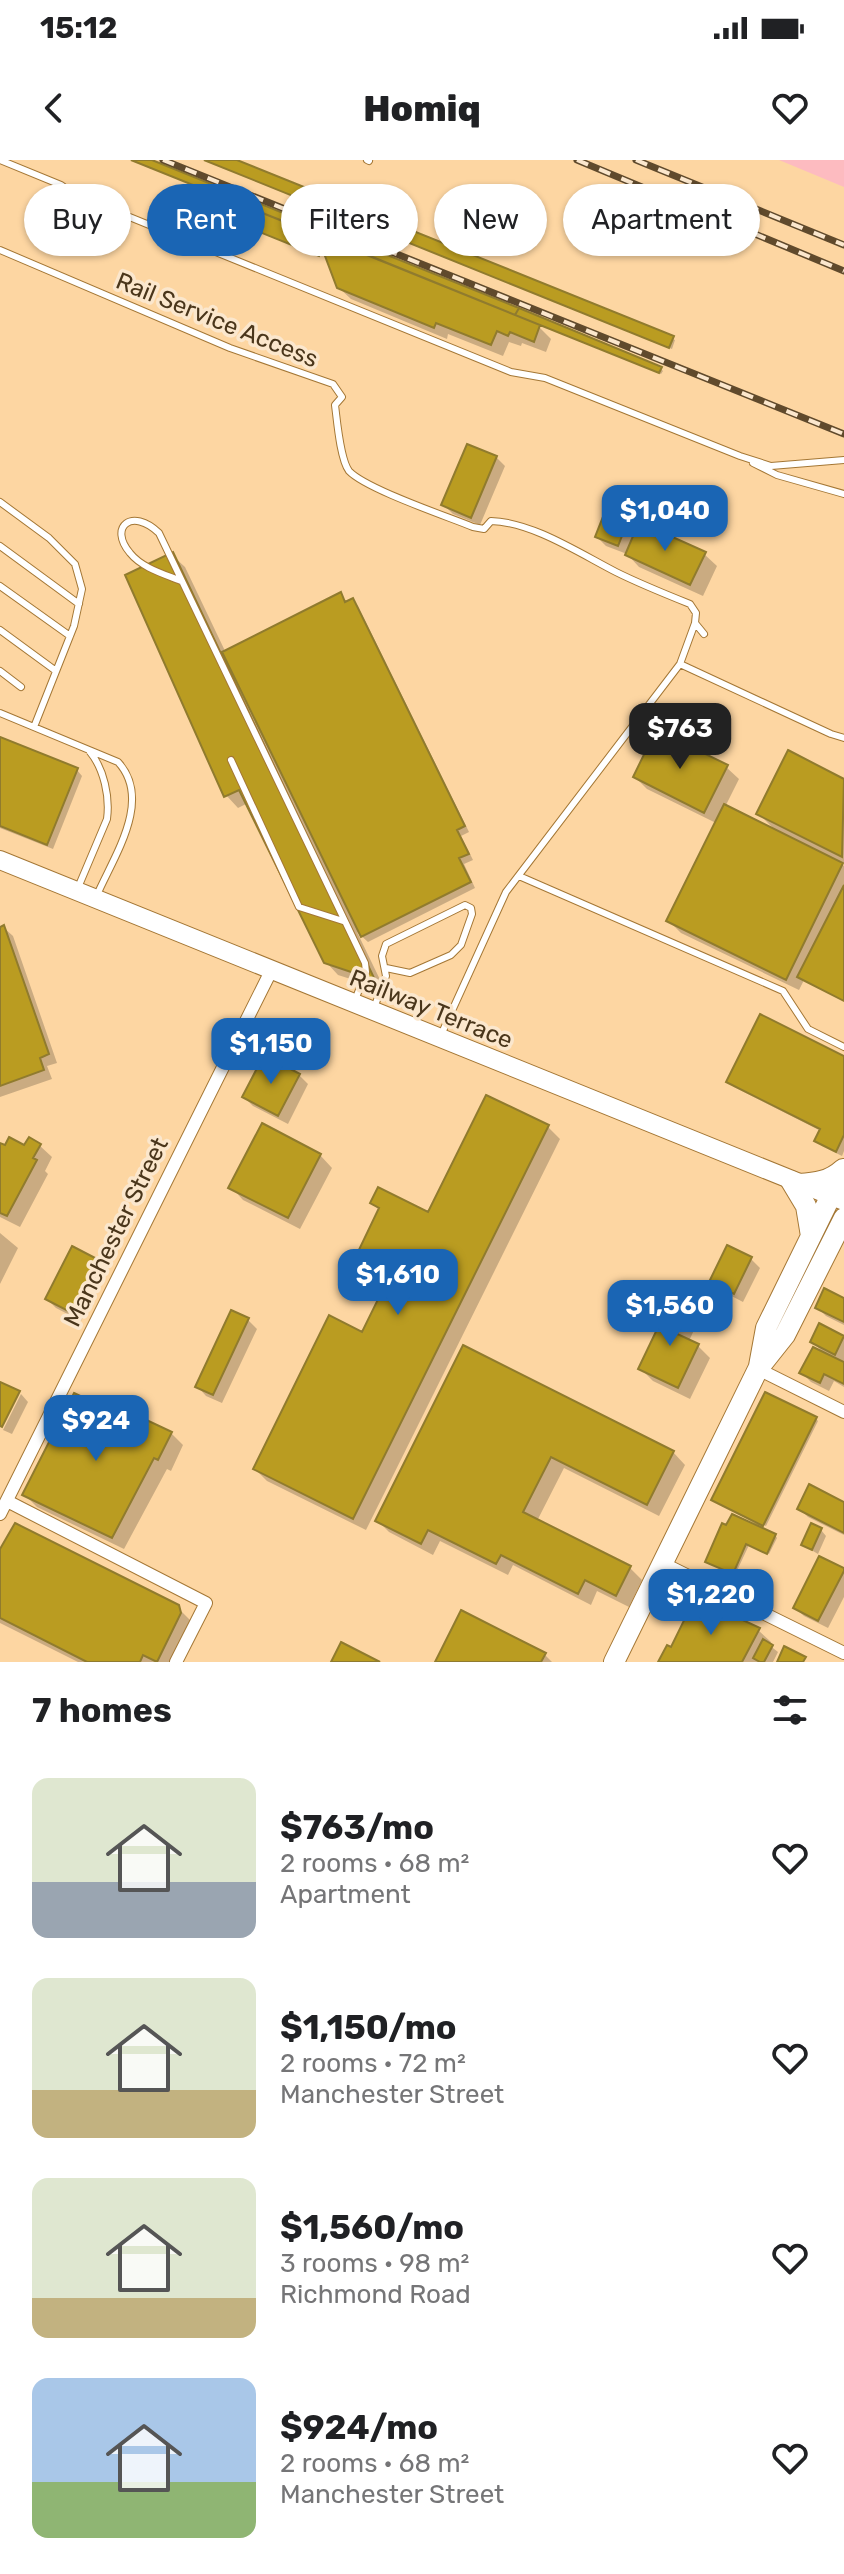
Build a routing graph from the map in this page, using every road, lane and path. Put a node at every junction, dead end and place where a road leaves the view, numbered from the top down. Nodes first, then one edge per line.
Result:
1 (0, 160) edge
2 (0, 250) edge
3 (740, 456) junction
4 (844, 460) edge
5 (844, 494) edge
6 (0, 502) edge
7 (0, 546) edge
8 (181, 581) junction
9 (0, 586) edge
10 (79, 604) junction
11 (695, 623) junction
12 (0, 630) edge
13 (704, 634) dead end
14 (70, 636) junction
15 (680, 664) junction
16 (0, 671) edge
17 (56, 671) junction
18 (21, 687) dead end
19 (0, 713) edge
20 (34, 727) junction
21 (844, 738) edge
22 (90, 752) junction
23 (231, 760) dead end
24 (0, 860) edge
25 (519, 876) junction
26 (77, 890) junction
27 (96, 898) junction
28 (343, 921) junction
29 (386, 968) junction
30 (272, 969) junction
31 (354, 1003) junction
32 (373, 1011) junction
33 (440, 1038) junction
34 (844, 1047) edge
35 (844, 1168) edge
36 (795, 1182) junction
37 (837, 1199) edge
38 (844, 1218) edge
39 (811, 1236) junction
40 (758, 1369) junction
41 (844, 1412) edge
42 (7, 1501) junction
43 (0, 1514) edge
44 (662, 1563) junction
45 (844, 1653) edge
46 (176, 1662) edge
47 (614, 1662) edge

1 - 3 lane
2 - 11 lane, Rail Service Access
3 - 4 lane
3 - 5 lane
6 - 10 lane
7 - 10 lane
8 - 8 lane
8 - 28 lane
9 - 14 lane
10 - 14 lane
11 - 13 lane
11 - 15 lane
12 - 17 lane
14 - 17 lane
15 - 21 lane
15 - 25 lane
16 - 18 lane
17 - 20 lane
19 - 20 lane
20 - 22 lane
22 - 26 lane
22 - 27 lane
23 - 28 lane
24 - 26 main road, Railway Terrace
25 - 33 lane
25 - 34 lane
26 - 27 main road, Railway Terrace
27 - 30 main road, Railway Terrace
28 - 31 lane
29 - 29 lane
29 - 32 lane
30 - 31 main road, Railway Terrace
30 - 42 street, Manchester Street
31 - 32 main road, Railway Terrace
32 - 33 main road, Railway Terrace
33 - 36 main road, Railway Terrace
35 - 36 main road
35 - 37 main road
36 - 37 main road, Railway Terrace
36 - 39 main road
37 - 39 main road
38 - 40 main road
39 - 40 main road
40 - 41 street
40 - 44 main road
42 - 43 street, Manchester Street
42 - 46 street
44 - 45 street
44 - 47 main road

